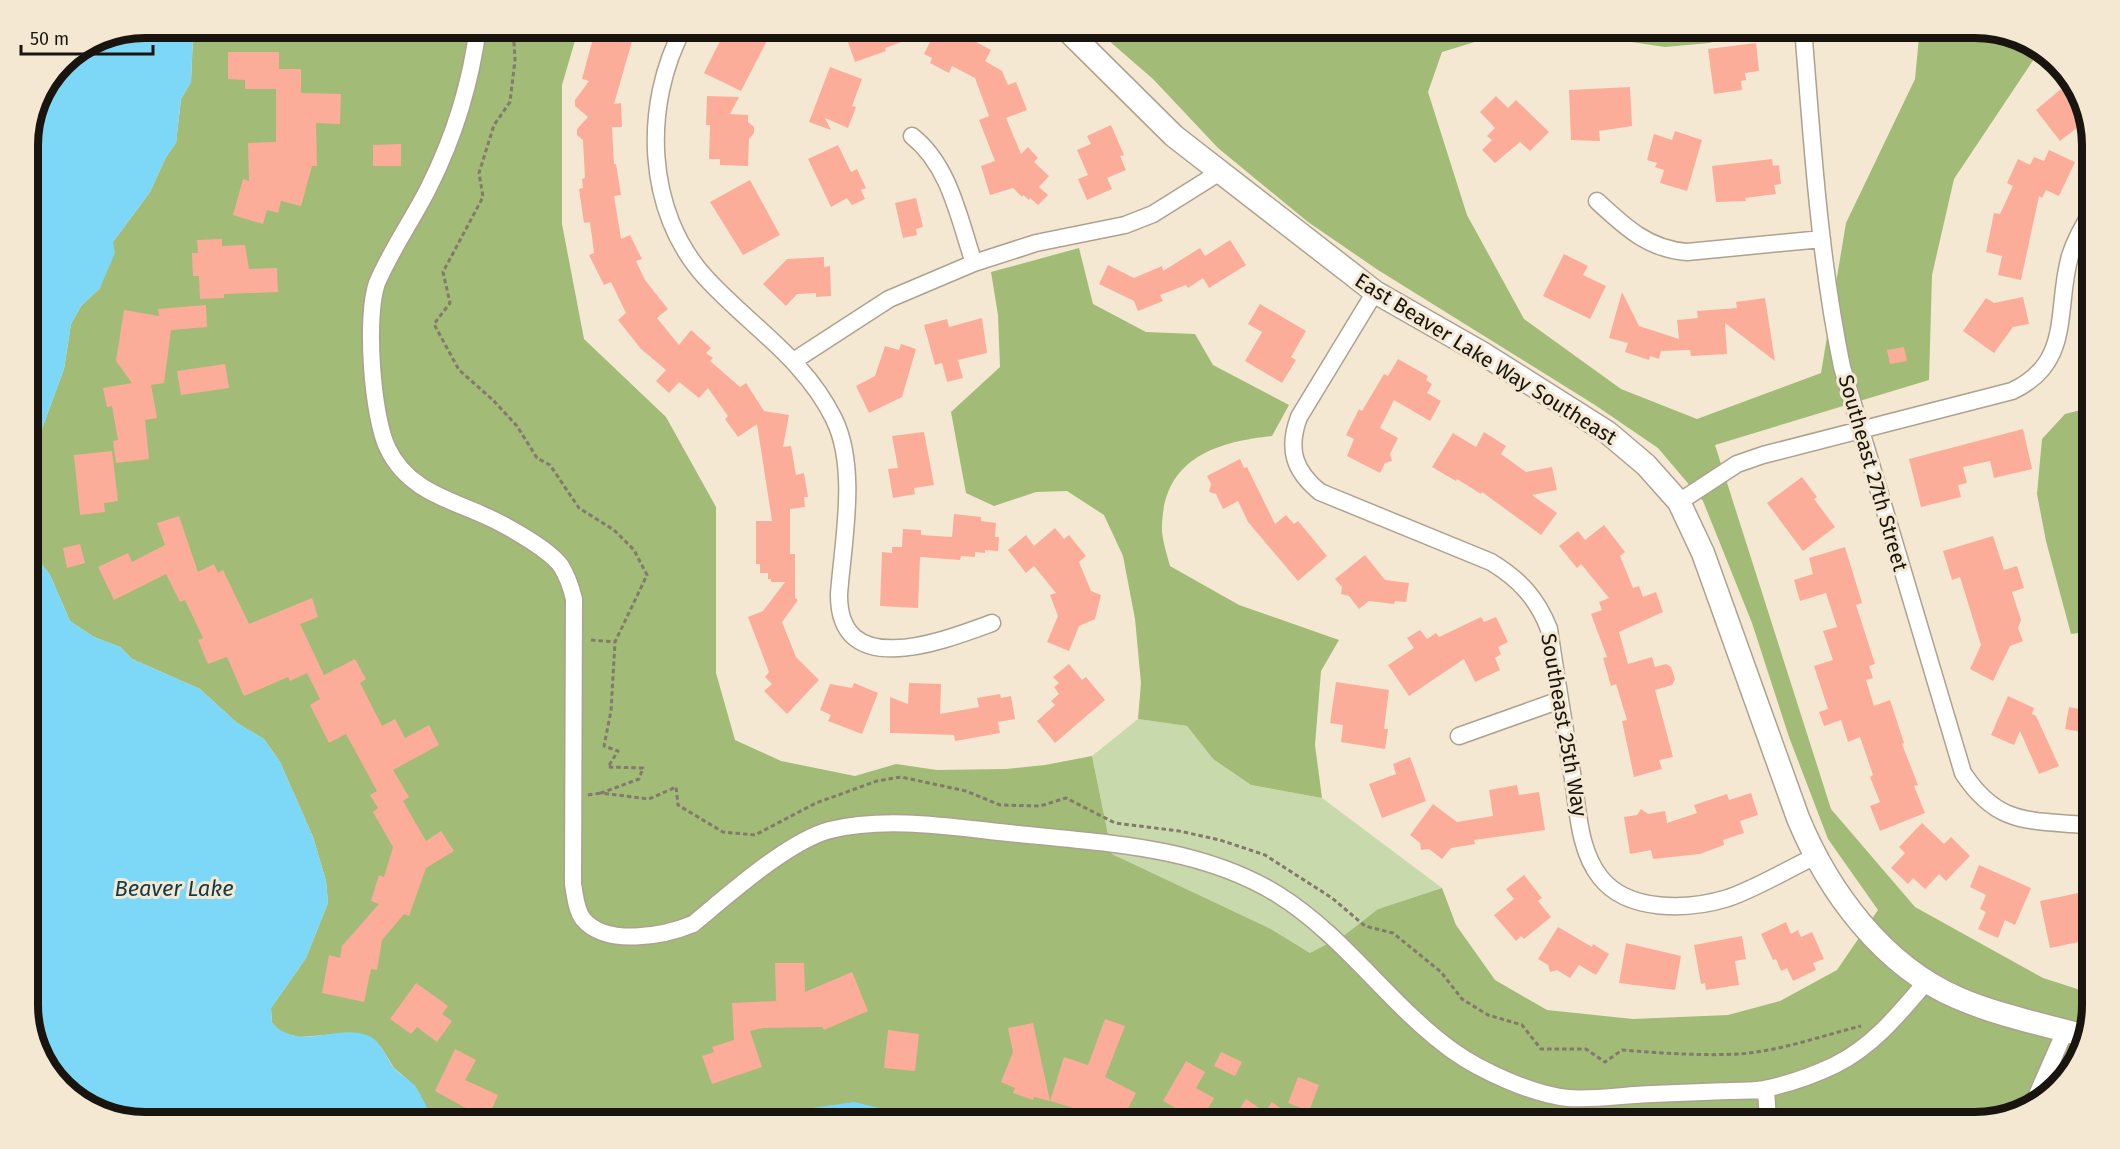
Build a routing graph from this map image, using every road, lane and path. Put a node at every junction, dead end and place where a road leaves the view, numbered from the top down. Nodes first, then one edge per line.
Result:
1 (476, 38) edge
2 (514, 38) edge
3 (679, 38) edge
4 (1075, 38) edge
5 (1804, 38) edge
6 (912, 136) dead end
7 (1220, 172) junction
8 (1597, 201) dead end
9 (2082, 232) edge
10 (1822, 239) junction
11 (974, 263) junction
12 (1376, 292) junction
13 (795, 360) junction
14 (1859, 428) junction
15 (1678, 502) junction
16 (992, 623) dead end
17 (575, 638) junction
18 (615, 642) junction
19 (1560, 700) junction
20 (1459, 736) dead end
21 (2082, 825) edge
22 (1814, 856) junction
23 (1926, 982) junction
24 (1870, 1023) dead end
25 (2075, 1034) edge
26 (2043, 1087) edge
27 (1766, 1089) junction
28 (1767, 1112) edge

1 - 17 street
2 - 18 path
3 - 13 street
4 - 7 street, East Beaver Lake Way Southeast
5 - 10 street, Southeast 27th Street
6 - 11 street
7 - 11 street
7 - 12 street, East Beaver Lake Way Southeast
8 - 10 street
9 - 14 street
10 - 14 street, Southeast 27th Street
11 - 13 street
12 - 15 street, East Beaver Lake Way Southeast
12 - 19 street, Southeast 25th Way
13 - 16 street
14 - 15 street
14 - 21 street, Southeast 27th Street
15 - 22 street, East Beaver Lake Way Southeast
17 - 18 path
17 - 27 street
18 - 24 path
19 - 20 street
19 - 22 street, Southeast 25th Way
22 - 23 street, East Beaver Lake Way Southeast
23 - 25 street, East Beaver Lake Way Southeast
23 - 27 street
25 - 26 street
27 - 28 street

